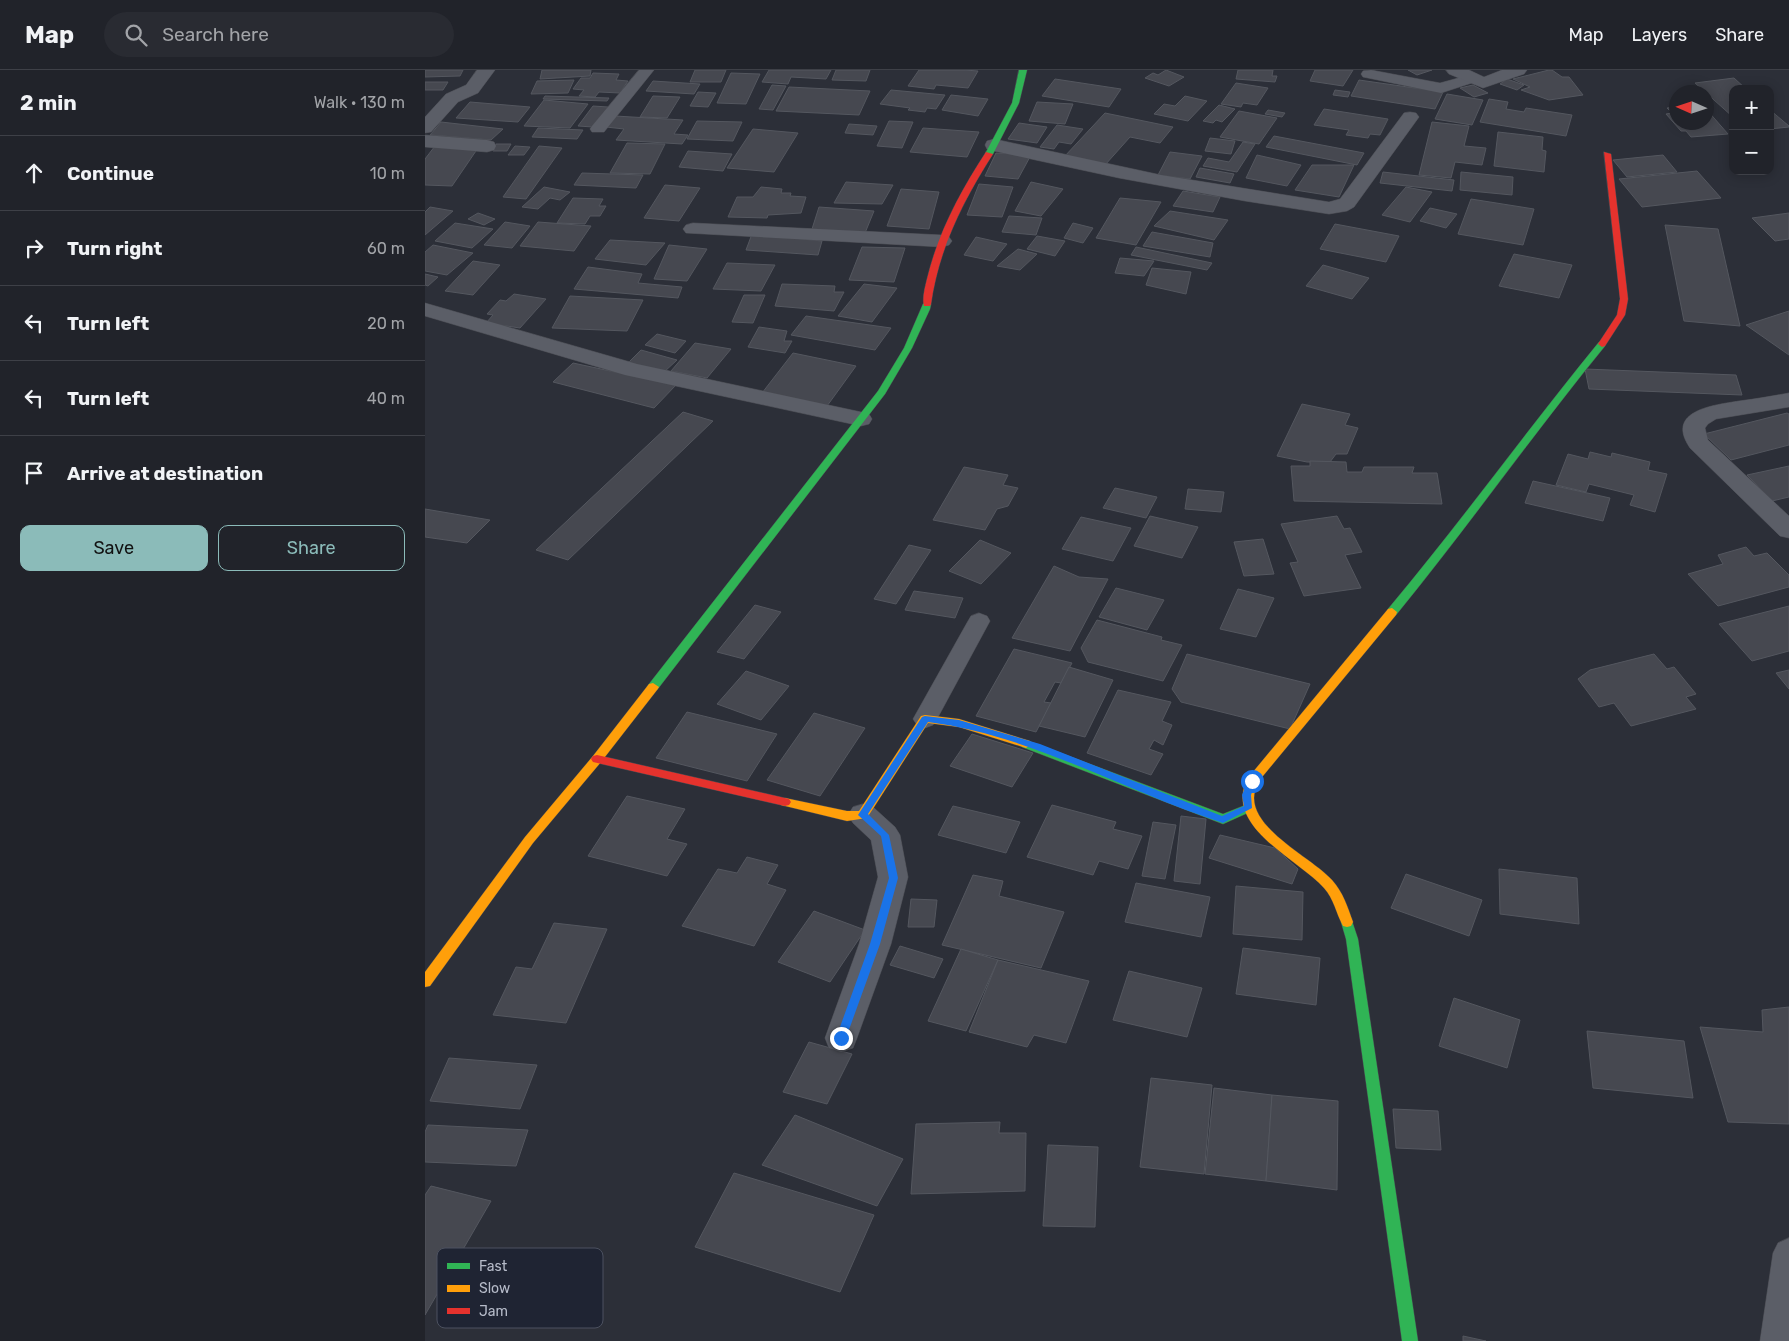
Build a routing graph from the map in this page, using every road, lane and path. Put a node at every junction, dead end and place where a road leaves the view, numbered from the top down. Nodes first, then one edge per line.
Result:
1 (486, 70) edge
2 (647, 70) edge
3 (1023, 70) edge
4 (1455, 70) edge
5 (1519, 70) edge
6 (1368, 74) dead end
7 (1473, 78) junction
8 (1409, 117) dead end
9 (425, 128) edge
10 (599, 129) dead end
11 (425, 141) edge
12 (994, 145) junction
13 (487, 146) dead end
14 (1607, 154) dead end
15 (693, 229) dead end
16 (942, 241) junction
17 (425, 309) edge
18 (1789, 400) edge
19 (861, 419) junction
20 (1789, 530) edge
21 (979, 621) dead end
22 (925, 719) junction
23 (597, 759) junction
24 (1248, 808) junction
25 (863, 815) junction
26 (425, 982) edge
27 (841, 1038) dead end
28 (1789, 1253) edge
29 (1410, 1341) edge
30 (1776, 1341) edge

1 - 9 street
2 - 10 lane
3 - 12 street
4 - 7 street
5 - 7 street
6 - 7 lane
8 - 12 street
11 - 13 street
12 - 16 street
14 - 24 street
15 - 16 street
16 - 19 street
17 - 19 street
18 - 20 street
19 - 23 street
21 - 22 lane
22 - 24 street
22 - 25 street
23 - 25 street
23 - 26 street
24 - 29 street
25 - 27 street
28 - 30 lane

